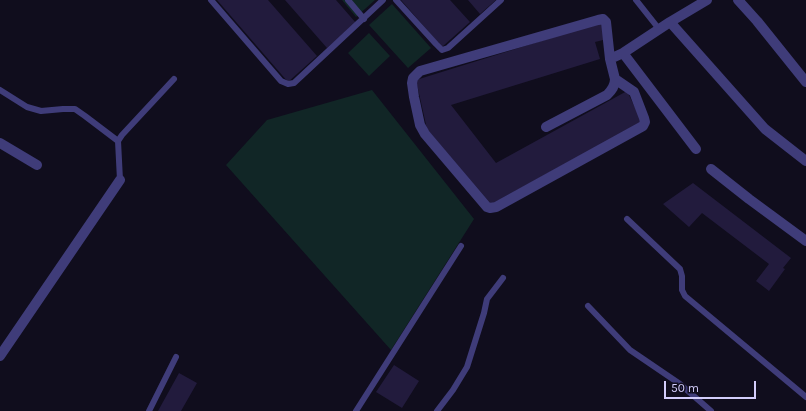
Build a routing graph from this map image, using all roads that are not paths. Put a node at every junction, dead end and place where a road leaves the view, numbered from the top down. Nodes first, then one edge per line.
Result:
1 (211, 0) edge
2 (348, 0) edge
3 (383, 0) edge
4 (396, 0) edge
5 (501, 0) edge
6 (636, 0) edge
7 (707, 0) edge
8 (738, 0) edge
9 (364, 18) junction
10 (670, 22) junction
11 (659, 29) junction
12 (623, 53) junction
13 (610, 59) junction
14 (174, 79) dead end
15 (615, 79) junction
16 (806, 82) edge
17 (0, 90) edge
18 (546, 126) dead end
19 (118, 141) junction
20 (0, 143) edge
21 (696, 149) dead end
22 (806, 161) edge
23 (37, 165) dead end
24 (711, 169) dead end
25 (120, 180) joint
26 (627, 219) dead end
27 (806, 241) edge
28 (461, 246) dead end
29 (503, 278) dead end
30 (588, 306) dead end
31 (0, 356) edge
32 (176, 357) dead end
33 (806, 397) edge
34 (149, 411) edge
35 (356, 411) edge
36 (437, 411) edge
37 (711, 411) edge

1 - 9 lane
2 - 9 lane
3 - 9 lane
4 - 5 lane
6 - 11 lane
7 - 10 street
8 - 16 street
10 - 11 street
10 - 22 street
11 - 12 street
12 - 13 street
12 - 21 street
13 - 15 street
13 - 15 street
14 - 19 lane
15 - 18 street
17 - 19 lane
19 - 25 lane
20 - 23 street
24 - 27 street
25 - 31 street
26 - 33 lane
28 - 35 lane
29 - 36 lane
30 - 37 lane
32 - 34 lane

